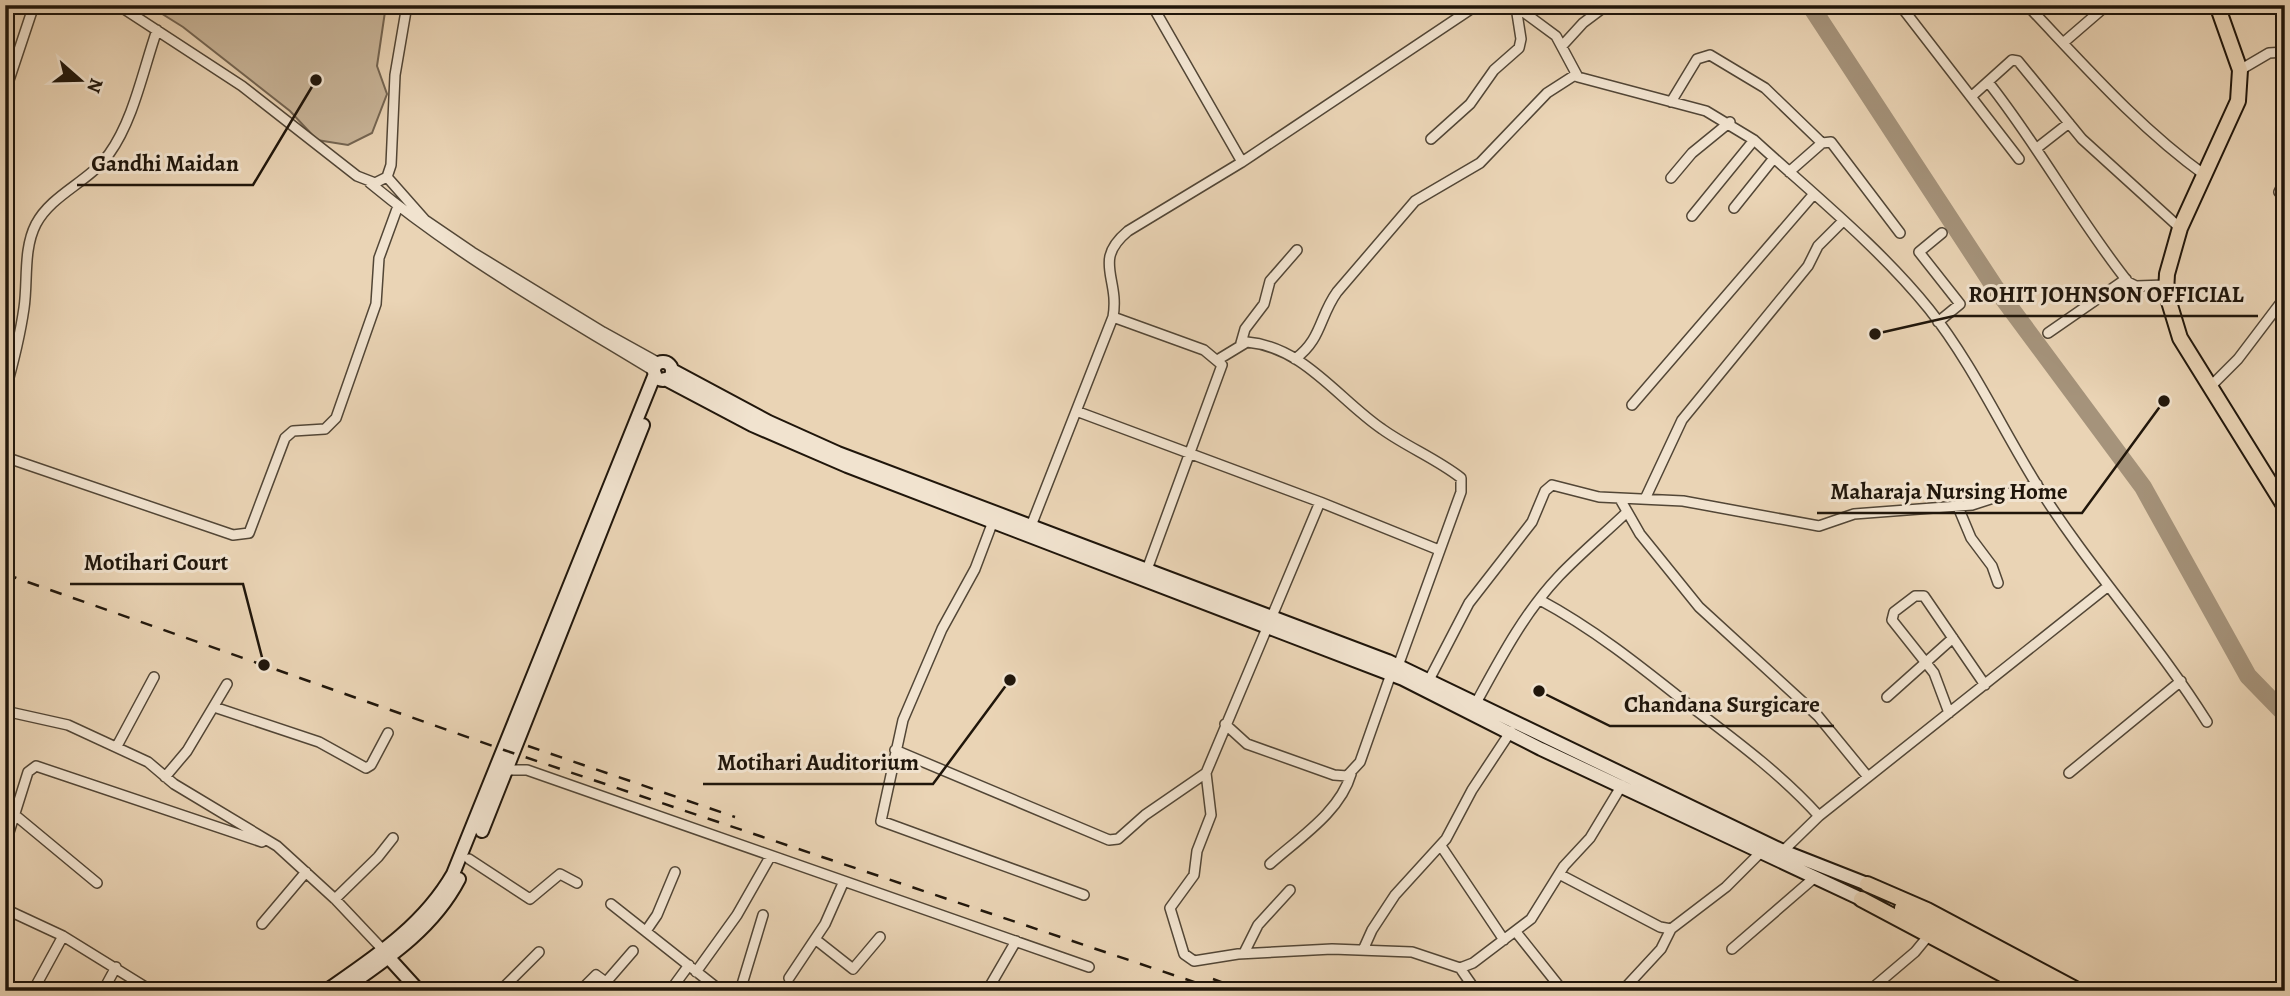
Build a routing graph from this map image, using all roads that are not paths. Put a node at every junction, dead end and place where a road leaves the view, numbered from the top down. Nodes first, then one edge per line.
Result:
1 (34, 5) edge
2 (117, 5) edge
3 (407, 5) edge
4 (1152, 5) edge
5 (1477, 5) edge
6 (1607, 5) edge
7 (1900, 5) edge
8 (2027, 5) edge
9 (2107, 5) edge
10 (2217, 5) edge
11 (1515, 6) edge
12 (157, 30) junction
13 (2063, 43) junction
14 (1562, 46) junction
15 (2285, 52) edge
16 (2240, 70) junction
17 (1575, 75) junction
18 (1988, 82) junction
19 (5, 92) edge
20 (1972, 96) junction
21 (1671, 102) junction
22 (1730, 122) junction
23 (2069, 123) junction
24 (1431, 139) dead end
25 (1754, 140) junction
26 (1822, 143) junction
27 (2037, 148) junction
28 (1774, 158) junction
29 (2019, 159) dead end
30 (1242, 162) junction
31 (1788, 172) junction
32 (2206, 176) junction
33 (387, 177) junction
34 (1671, 178) dead end
35 (2285, 180) edge
36 (370, 183) junction
37 (1813, 195) junction
38 (2285, 200) edge
39 (398, 206) junction
40 (1734, 208) dead end
41 (1692, 216) dead end
42 (1842, 222) junction
43 (2180, 228) junction
44 (1900, 233) dead end
45 (1942, 233) dead end
46 (1297, 250) dead end
47 (2126, 279) junction
48 (2166, 285) junction
49 (2285, 297) edge
50 (1113, 317) junction
51 (1938, 322) junction
52 (2048, 333) dead end
53 (1241, 343) junction
54 (1219, 359) junction
55 (1295, 359) junction
56 (661, 372) junction
57 (2210, 387) junction
58 (5, 391) edge
59 (1632, 405) dead end
60 (1076, 411) junction
61 (1192, 454) junction
62 (5, 457) edge
63 (2037, 484) junction
64 (1620, 499) junction
65 (1645, 499) junction
66 (1320, 502) junction
67 (1958, 507) junction
68 (2285, 507) edge
69 (1626, 513) junction
70 (992, 524) junction
71 (1029, 531) junction
72 (1439, 550) junction
73 (1145, 575) junction
74 (1998, 583) dead end
75 (2107, 587) junction
76 (1540, 600) junction
77 (1272, 623) junction
78 (1953, 638) junction
79 (1926, 661) junction
80 (1394, 670) junction
81 (154, 677) dead end
82 (1429, 680) junction
83 (2181, 681) junction
84 (227, 684) dead end
85 (1985, 685) junction
86 (1887, 697) dead end
87 (1476, 703) junction
88 (214, 707) junction
89 (5, 711) edge
90 (1949, 713) junction
91 (2207, 722) dead end
92 (1226, 724) junction
93 (1511, 731) junction
94 (388, 733) dead end
95 (117, 747) junction
96 (895, 750) junction
97 (506, 770) junction
98 (1206, 773) junction
99 (2069, 773) dead end
100 (1351, 774) junction
101 (165, 777) junction
102 (1868, 777) junction
103 (1622, 785) junction
104 (15, 815) junction
105 (1819, 816) junction
106 (393, 838) dead end
107 (5, 845) edge
108 (276, 846) junction
109 (1441, 846) junction
110 (1783, 851) junction
111 (1761, 852) junction
112 (770, 858) junction
113 (469, 859) junction
114 (1270, 864) dead end
115 (306, 872) junction
116 (675, 873) dead end
117 (1559, 874) junction
118 (1814, 877) junction
119 (844, 881) junction
120 (97, 883) dead end
121 (577, 883) dead end
122 (1867, 884) junction
123 (1290, 890) dead end
124 (1084, 895) dead end
125 (335, 899) junction
126 (1861, 899) junction
127 (611, 904) dead end
128 (1896, 905) junction
129 (5, 909) edge
130 (763, 915) dead end
131 (262, 924) dead end
132 (1671, 929) junction
133 (646, 931) junction
134 (1516, 932) junction
135 (1929, 935) junction
136 (63, 936) junction
137 (880, 937) dead end
138 (815, 939) junction
139 (1504, 940) junction
140 (1016, 941) junction
141 (1732, 949) dead end
142 (1363, 950) junction
143 (633, 951) dead end
144 (539, 952) dead end
145 (386, 953) junction
146 (1244, 953) junction
147 (688, 965) junction
148 (116, 967) junction
149 (1089, 967) dead end
150 (1460, 968) junction
151 (696, 972) junction
152 (789, 978) dead end
153 (607, 981) junction
154 (674, 990) edge
155 (1623, 990) edge
156 (33, 991) edge
157 (103, 991) edge
158 (152, 991) edge
159 (326, 991) edge
160 (341, 991) edge
161 (419, 991) edge
162 (500, 991) edge
163 (580, 991) edge
164 (618, 991) edge
165 (721, 991) edge
166 (740, 991) edge
167 (987, 991) edge
168 (1476, 991) edge
169 (1563, 991) edge
170 (1869, 991) edge
171 (2034, 991) edge
172 (2055, 991) edge
173 (2079, 991) edge

1 - 19 street
2 - 12 street
3 - 33 street
4 - 30 street
5 - 30 street
6 - 14 street
7 - 20 street
8 - 13 street
9 - 13 street
10 - 16 main road
11 - 14 street
11 - 24 street
12 - 36 street
12 - 58 street
13 - 32 street
14 - 17 street
15 - 16 street
16 - 32 main road
17 - 21 street
17 - 55 street
18 - 20 street
18 - 23 street
18 - 27 street
20 - 29 street
21 - 22 street
21 - 26 street
22 - 25 street
22 - 34 street
23 - 27 street
23 - 43 street
25 - 28 street
25 - 41 street
26 - 31 street
26 - 44 street
27 - 47 street
28 - 31 street
28 - 40 street
30 - 50 street
31 - 37 street
32 - 43 main road
33 - 36 street
33 - 56 street
35 - 38 street
36 - 39 street
37 - 42 street
37 - 59 street
39 - 56 street
39 - 62 street
42 - 51 street
42 - 65 street
43 - 48 main road
45 - 51 street
46 - 53 street
47 - 48 street
47 - 52 street
48 - 57 main road
49 - 57 street
50 - 54 street
50 - 60 street
51 - 63 street
53 - 54 street
53 - 55 street
54 - 61 street
55 - 72 street
56 - 70 main road
56 - 71 main road
56 - 97 main road
56 - 145 main road
57 - 68 main road
60 - 61 street
60 - 71 street
61 - 66 street
61 - 73 street
63 - 67 street
63 - 75 street
64 - 65 street
64 - 69 street
64 - 82 street
65 - 67 street
66 - 72 street
66 - 77 street
67 - 74 street
69 - 76 street
69 - 102 street
70 - 71 main road
70 - 96 street
71 - 73 main road
72 - 80 street
73 - 77 main road
75 - 83 street
75 - 85 street
76 - 87 street
76 - 105 street
77 - 80 main road
77 - 92 street
78 - 79 street
78 - 79 street
78 - 85 street
79 - 86 street
79 - 90 street
80 - 82 main road
80 - 93 main road
80 - 100 street
81 - 95 street
82 - 87 main road
83 - 91 street
83 - 99 street
84 - 88 street
85 - 90 street
87 - 110 main road
88 - 94 street
88 - 101 street
89 - 95 street
90 - 102 street
92 - 98 street
92 - 100 street
93 - 103 main road
93 - 109 street
95 - 101 street
96 - 98 street
96 - 124 street
97 - 112 street
97 - 113 main road
98 - 146 street
100 - 114 street
101 - 108 street
102 - 105 street
103 - 111 main road
103 - 117 street
104 - 107 street
104 - 108 street
104 - 120 street
105 - 110 street
106 - 125 street
108 - 115 street
109 - 139 street
109 - 142 street
110 - 122 main road
111 - 118 main road
111 - 132 street
112 - 119 street
112 - 151 street
113 - 121 street
113 - 145 main road
115 - 125 street
115 - 131 street
116 - 133 street
117 - 132 street
117 - 134 street
118 - 126 main road
118 - 141 street
119 - 138 street
119 - 140 street
122 - 128 main road
122 - 173 main road
123 - 146 street
125 - 145 street
126 - 128 main road
126 - 135 main road
127 - 133 street
128 - 172 main road
129 - 136 street
130 - 166 street
132 - 155 street
133 - 147 street
134 - 139 street
134 - 169 street
135 - 170 street
135 - 171 main road
136 - 148 street
136 - 156 street
137 - 138 street
138 - 152 street
139 - 150 street
140 - 149 street
140 - 167 street
142 - 146 street
142 - 150 street
143 - 153 street
144 - 162 street
145 - 159 main road
145 - 160 main road
145 - 161 main road
147 - 151 street
147 - 154 street
148 - 157 street
148 - 158 street
150 - 168 street
151 - 165 street
153 - 163 street
153 - 164 street

